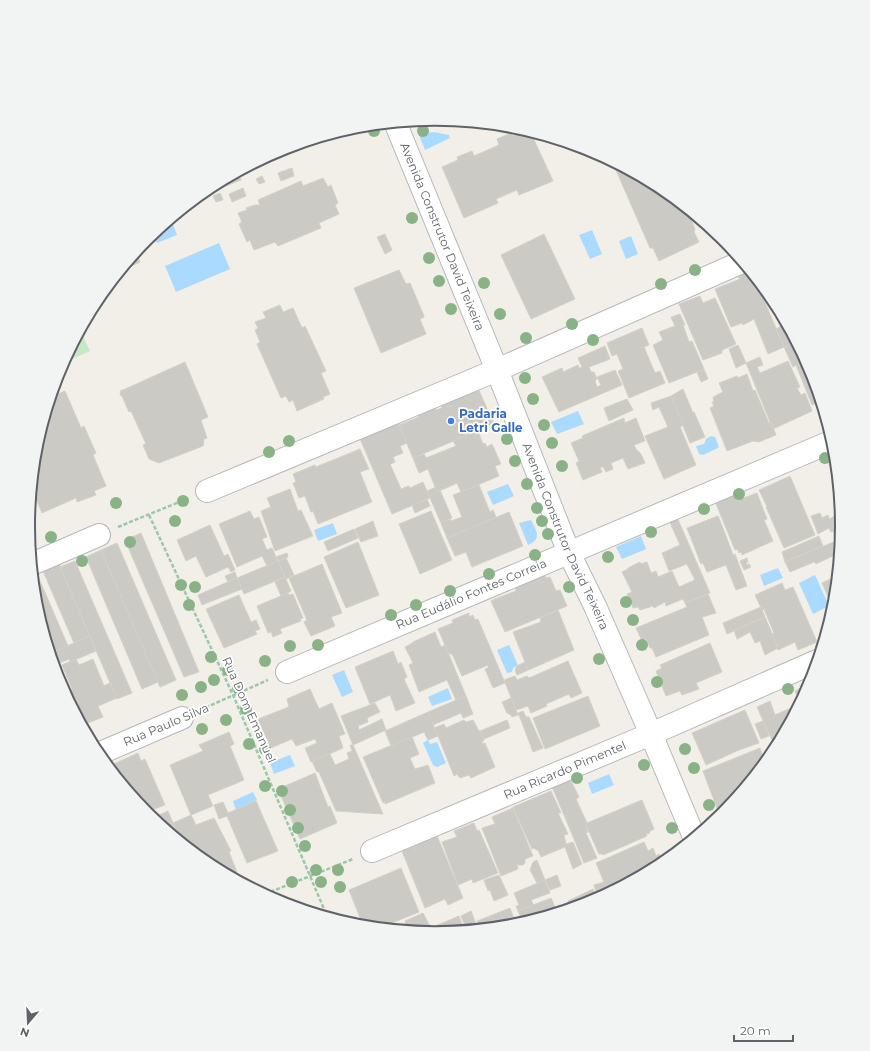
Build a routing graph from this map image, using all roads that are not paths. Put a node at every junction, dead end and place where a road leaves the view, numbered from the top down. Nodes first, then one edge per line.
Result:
1 (397, 127) edge
2 (738, 264) edge
3 (497, 370) junction
4 (826, 444) edge
5 (207, 491) road end
6 (99, 535) road end
7 (569, 553) junction
8 (37, 562) edge
9 (810, 664) edge
10 (287, 672) road end
11 (182, 718) road end
12 (651, 734) junction
13 (104, 751) edge
14 (692, 832) edge
15 (372, 851) road end

1 - 3 street, Avenida Construtor David Teixeira
2 - 3 street
3 - 5 street
3 - 7 street, Avenida Construtor David Teixeira
4 - 7 street, Rua Eudálio Fontes Correia
6 - 8 street
7 - 10 street, Rua Eudálio Fontes Correia
7 - 12 street, Avenida Construtor David Teixeira
9 - 12 street, Rua Ricardo Pimentel
11 - 13 street, Rua Paulo Silva
12 - 14 street, Avenida Construtor David Teixeira
12 - 15 street, Rua Ricardo Pimentel

